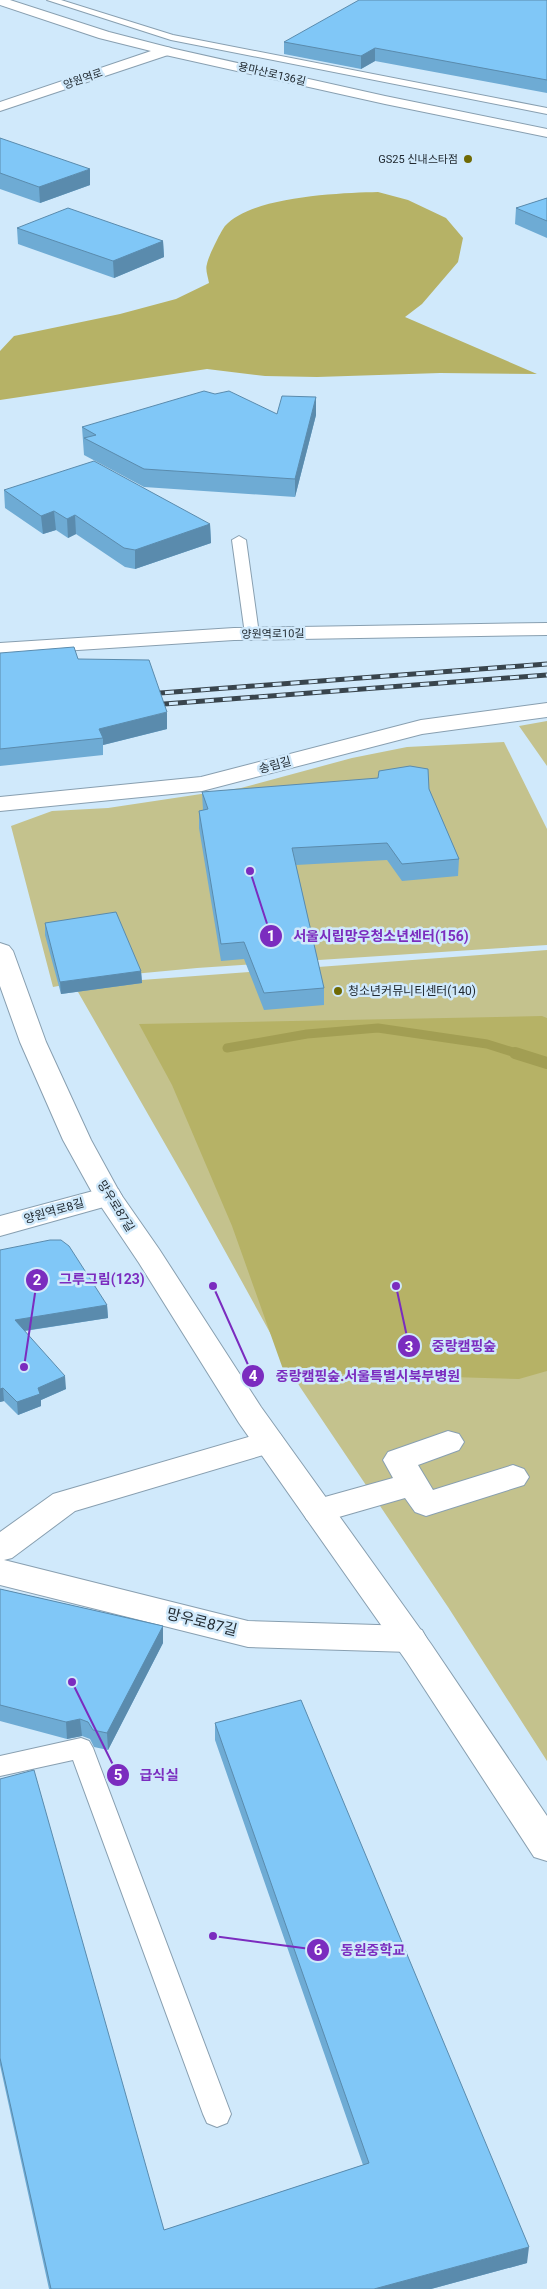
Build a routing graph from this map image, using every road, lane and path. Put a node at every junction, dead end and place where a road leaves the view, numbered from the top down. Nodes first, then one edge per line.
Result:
1 (52, 0) edge
2 (0, 2) edge
3 (166, 51) junction
4 (0, 107) edge
5 (547, 111) edge
6 (547, 133) edge
7 (239, 540) dead end
8 (547, 629) edge
9 (252, 634) junction
10 (0, 649) edge
11 (547, 710) edge
12 (0, 804) edge
13 (0, 951) edge
14 (108, 1196) junction
15 (0, 1226) edge
16 (269, 1442) junction
17 (448, 1442) dead end
18 (513, 1477) dead end
19 (412, 1484) junction
20 (318, 1511) junction
21 (0, 1549) edge
22 (0, 1572) edge
23 (410, 1639) junction
24 (0, 1766) edge
25 (547, 1846) edge
26 (217, 2114) dead end

1 - 5 lane
2 - 3 street, 용마산로136길
3 - 4 street, 양원역로
3 - 6 street, 용마산로136길
7 - 9 lane
8 - 9 street, 양원역로10길
9 - 10 street, 양원역로10길
11 - 12 street, 송림길
13 - 14 street, 망우로87길
14 - 15 street, 양원역로8길
14 - 16 street, 망우로87길
16 - 20 street, 망우로87길
16 - 21 street
17 - 19 street
18 - 19 street
19 - 20 street
20 - 23 street, 망우로87길
22 - 23 street, 망우로87길
23 - 25 street, 망우로87길
24 - 26 lane

